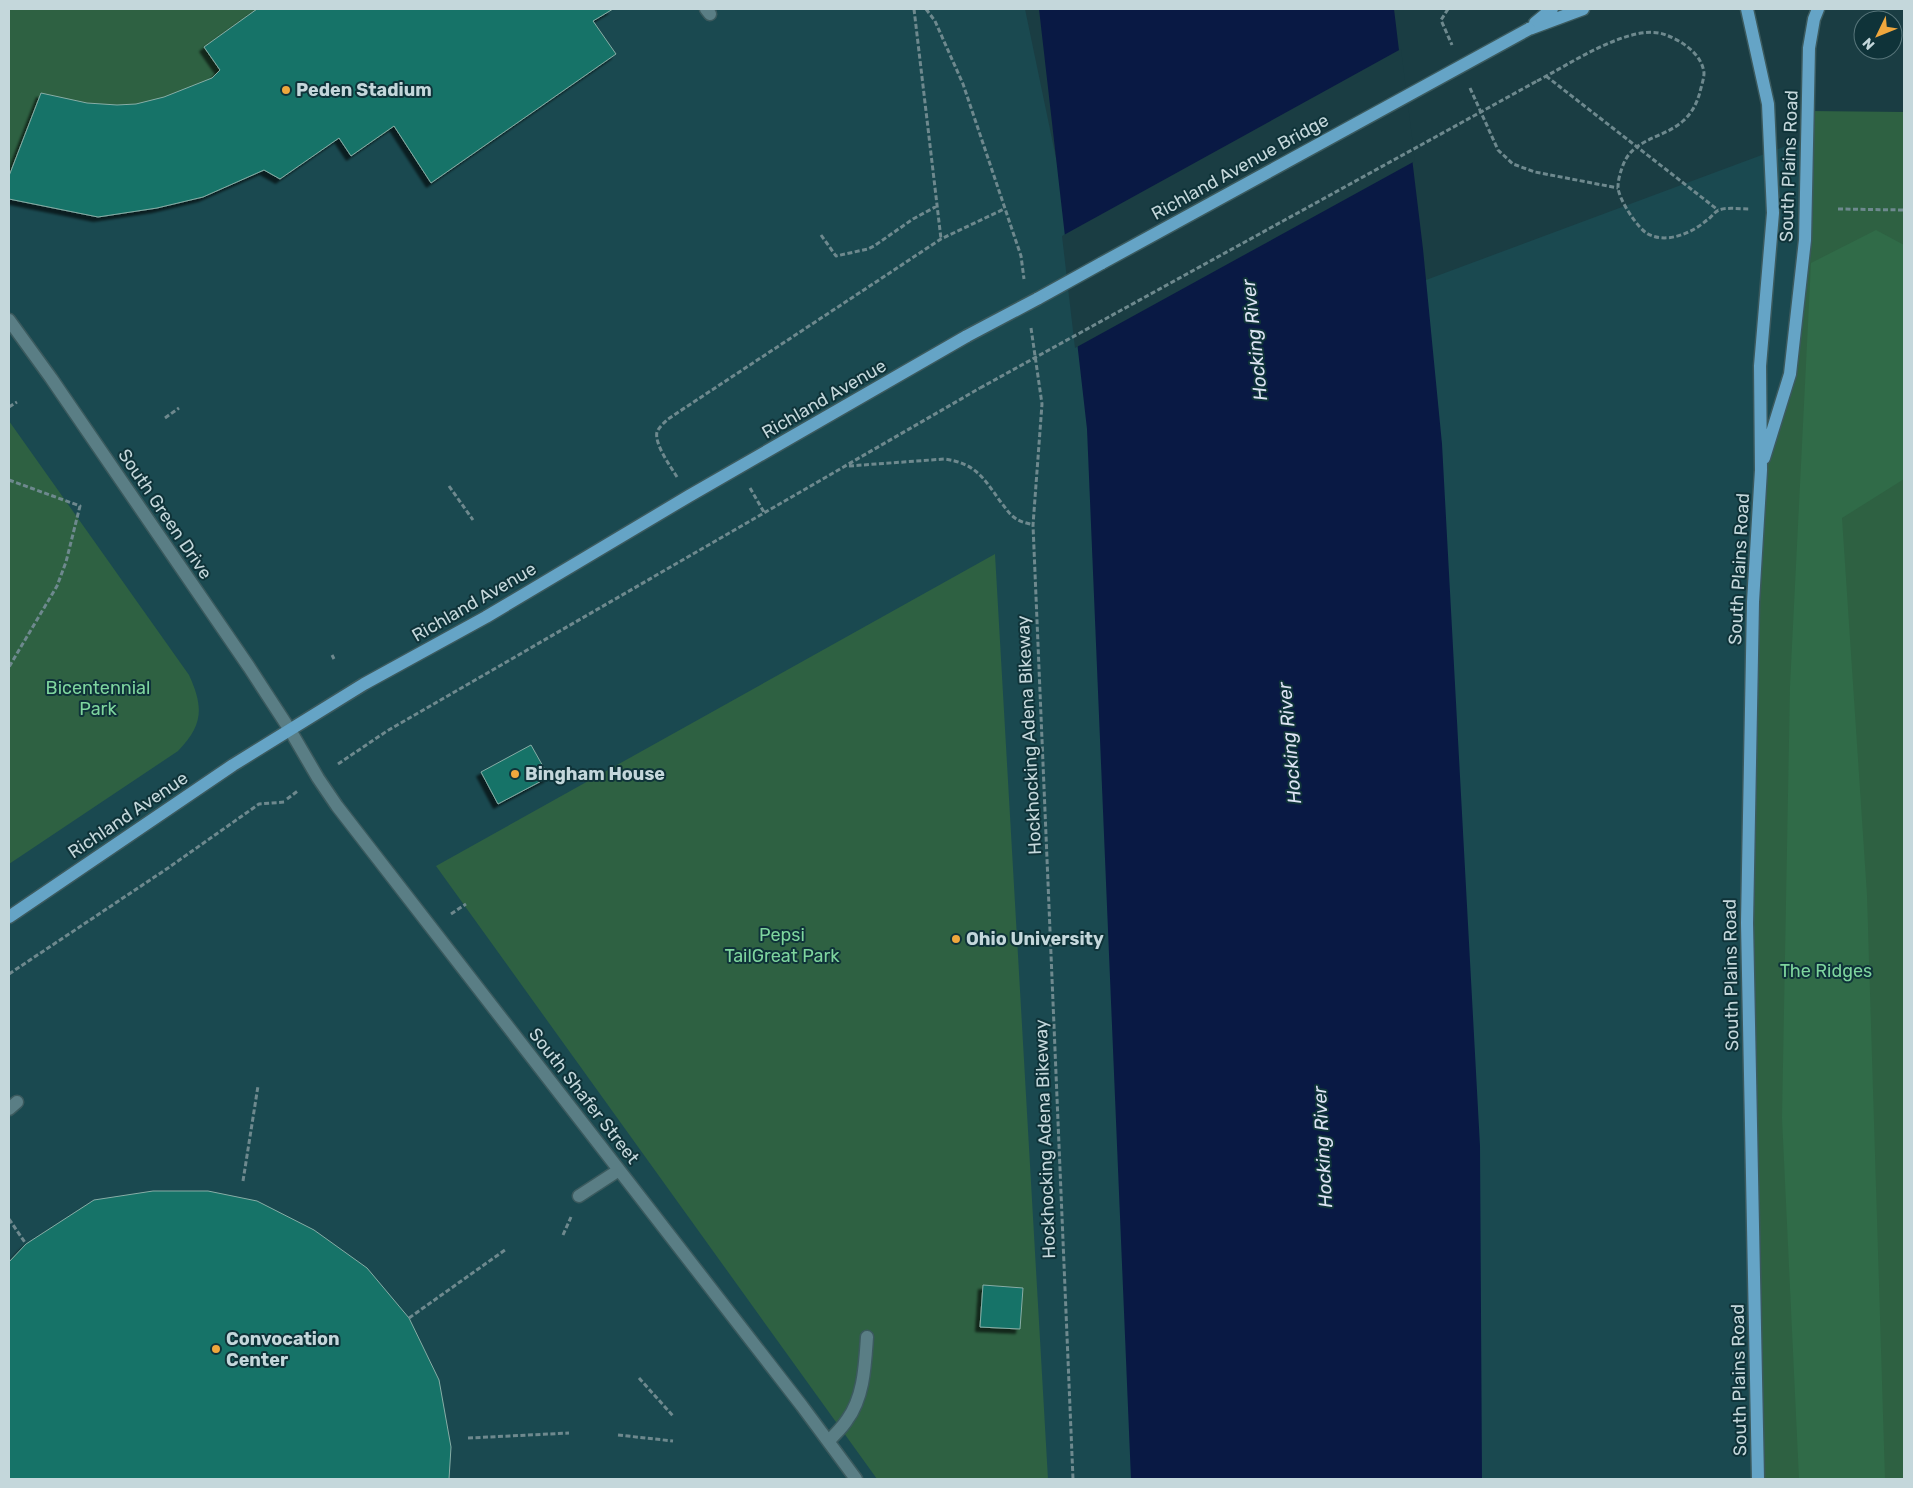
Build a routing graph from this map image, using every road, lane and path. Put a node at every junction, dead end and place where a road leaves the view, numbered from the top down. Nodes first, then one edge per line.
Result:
1 (914, 9) edge
2 (926, 9) edge
3 (1448, 9) edge
4 (1552, 9) edge
5 (1583, 9) edge
6 (1747, 9) edge
7 (1818, 9) edge
8 (1529, 29) junction
9 (1452, 46) dead end
10 (1546, 76) junction
11 (1467, 81) dead end
12 (1636, 146) junction
13 (1618, 188) junction
14 (937, 206) junction
15 (1004, 209) junction
16 (1750, 209) dead end
17 (1838, 209) dead end
18 (1718, 210) junction
19 (1904, 210) edge
20 (822, 235) dead end
21 (940, 239) junction
22 (1025, 286) dead end
23 (9, 320) edge
24 (1030, 325) dead end
25 (968, 336) joint
26 (17, 402) dead end
27 (9, 407) edge
28 (179, 408) dead end
29 (165, 418) dead end
30 (846, 467) junction
31 (672, 469) dead end
32 (1761, 470) junction
33 (9, 480) edge
34 (449, 486) dead end
35 (759, 503) dead end
36 (765, 514) junction
37 (473, 520) dead end
38 (1033, 525) junction
39 (332, 655) dead end
40 (334, 659) dead end
41 (9, 667) edge
42 (290, 730) junction
43 (387, 731) dead end
44 (285, 802) dead end
45 (9, 917) edge
46 (9, 974) edge
47 (258, 1086) dead end
48 (619, 1170) junction
49 (243, 1182) dead end
50 (580, 1196) dead end
51 (9, 1219) edge
52 (26, 1244) dead end
53 (505, 1250) dead end
54 (409, 1318) dead end
55 (868, 1337) dead end
56 (639, 1378) dead end
57 (674, 1417) dead end
58 (569, 1433) dead end
59 (618, 1435) dead end
60 (468, 1438) dead end
61 (673, 1441) dead end
62 (828, 1441) junction
63 (856, 1479) edge
64 (1073, 1479) edge
65 (1758, 1479) edge

1 - 14 path
2 - 15 path
3 - 9 path
4 - 8 main road
5 - 8 main road
6 - 32 main road, South Plains Road
7 - 32 main road, South Plains Road
8 - 25 main road, Richland Avenue Bridge, bridge
10 - 12 path
10 - 12 path
10 - 30 path, bridge
11 - 13 path
12 - 13 path
12 - 18 path
13 - 18 path
14 - 20 path
14 - 21 path
15 - 21 path
15 - 22 path
16 - 18 path
17 - 19 path
21 - 31 path
23 - 42 street, South Green Drive
24 - 38 path, Hockhocking Adena Bikeway
25 - 42 main road, Richland Avenue
26 - 27 path
28 - 29 path
30 - 36 path
30 - 38 path
32 - 65 main road, South Plains Road
33 - 41 path
34 - 37 path
35 - 36 path
36 - 43 path
38 - 64 path, Hockhocking Adena Bikeway
39 - 40 path
42 - 45 main road, Richland Avenue
42 - 48 street, South Shafer Street
44 - 46 path
47 - 49 path
48 - 50 street
48 - 62 street, South Shafer Street
51 - 52 path
53 - 54 path
55 - 62 street
56 - 57 path
58 - 60 path
59 - 61 path
62 - 63 street, South Shafer Street

